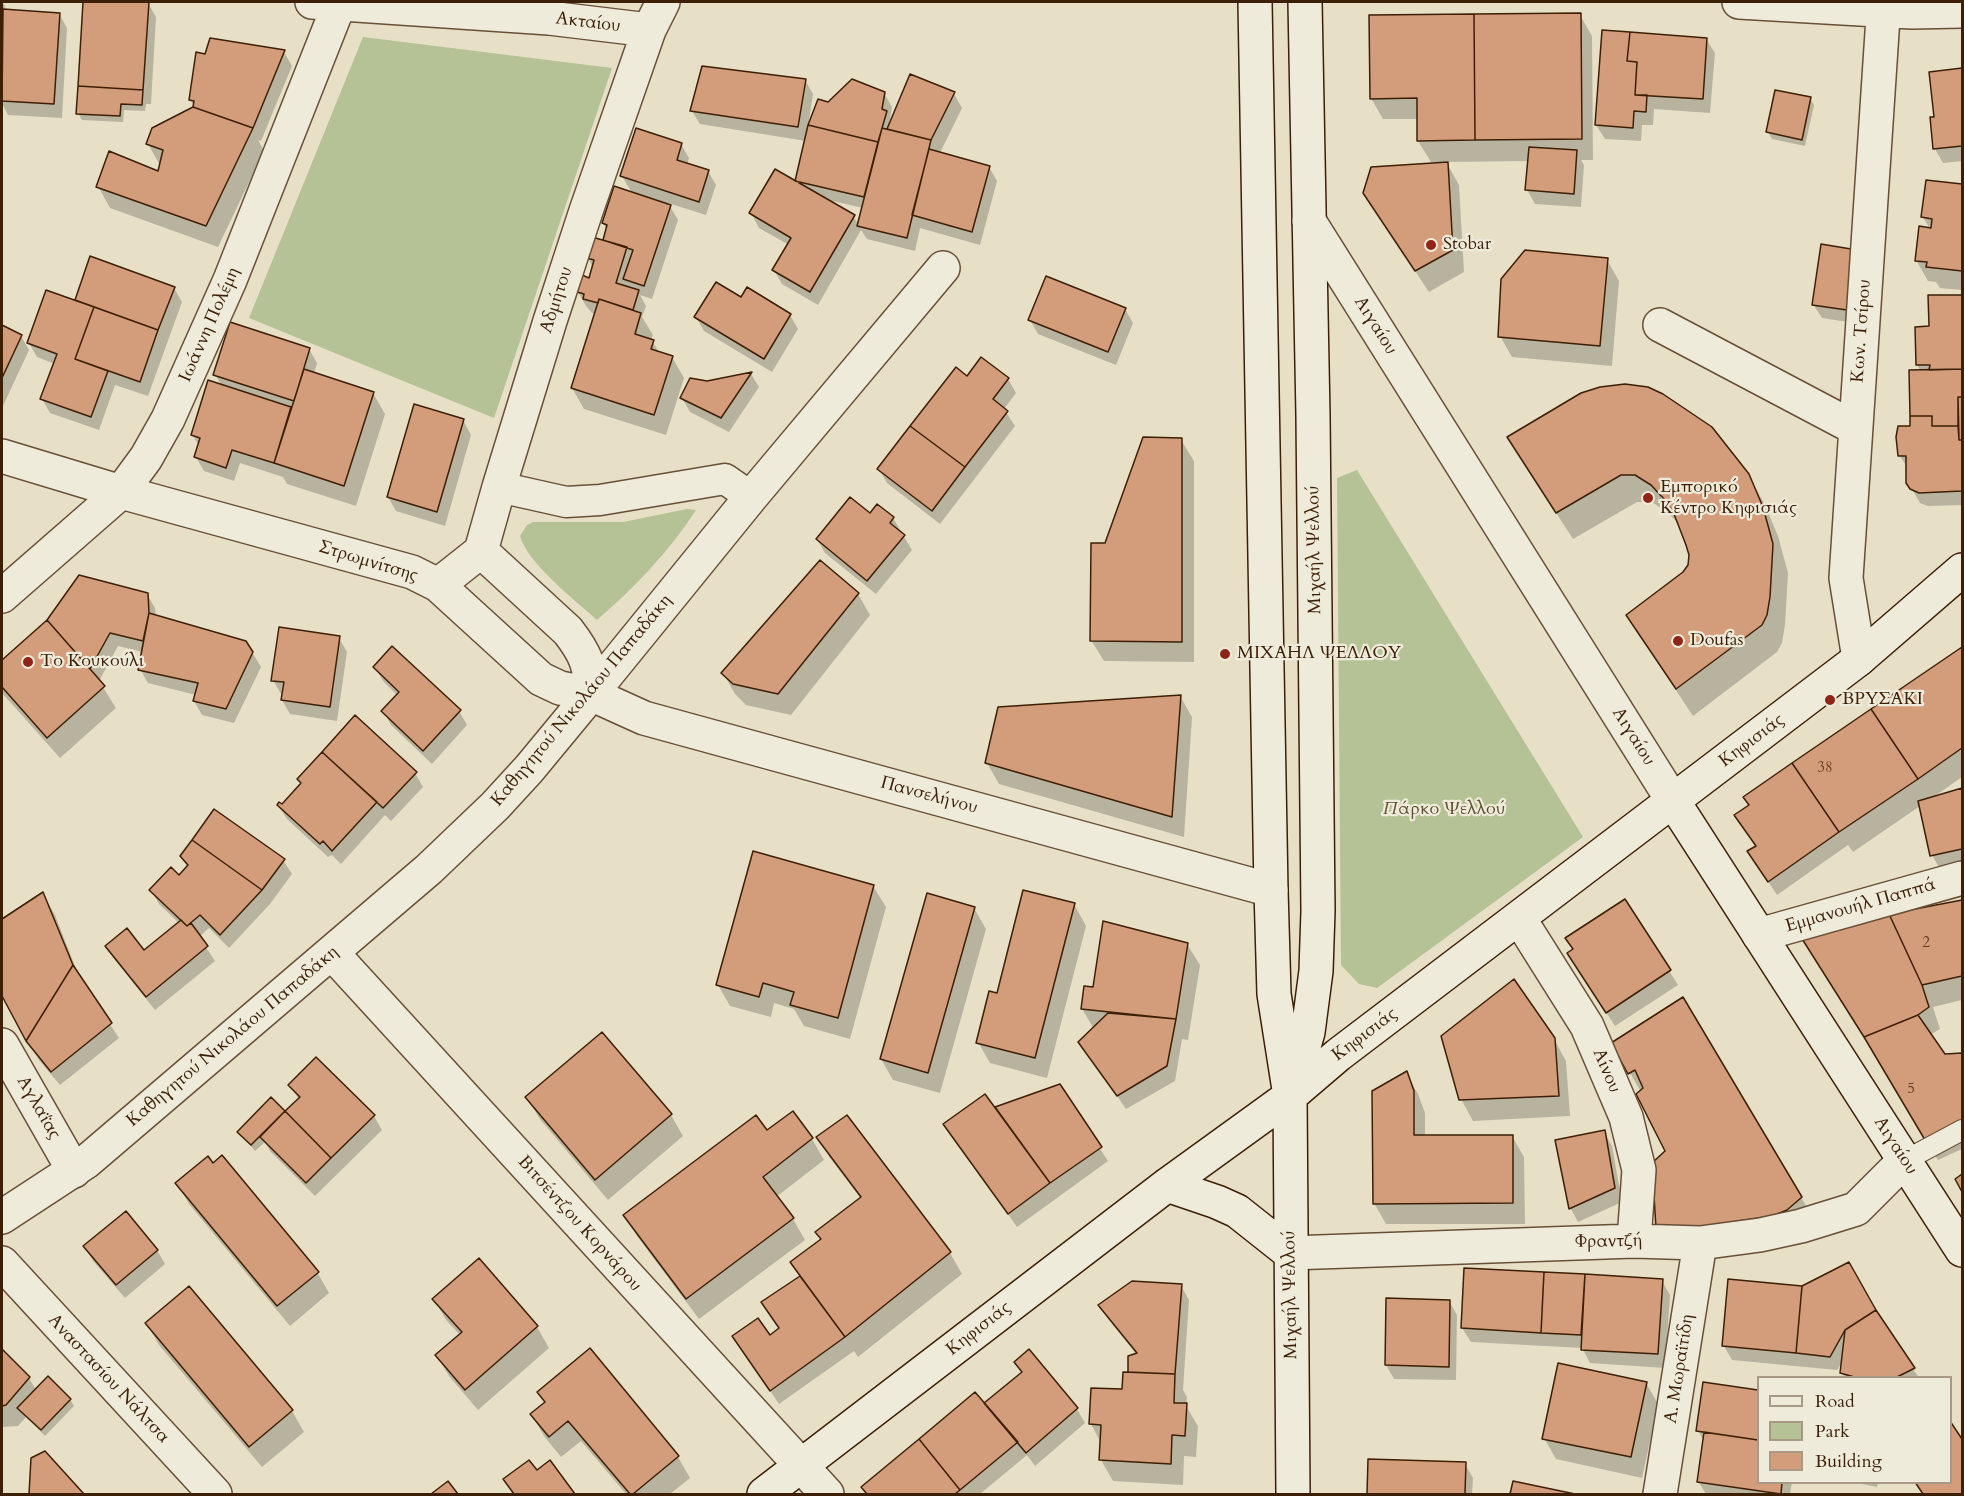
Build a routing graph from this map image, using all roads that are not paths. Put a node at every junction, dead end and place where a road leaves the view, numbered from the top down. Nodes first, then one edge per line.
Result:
1 (1254, 2) edge
2 (1305, 2) edge
3 (1739, 2) edge
4 (331, 3) edge
5 (1884, 6) edge
6 (1962, 11) edge
7 (656, 16) edge
8 (1309, 221) junction
9 (943, 268) dead end
10 (1660, 325) dead end
11 (1855, 428) junction
12 (2, 456) edge
13 (499, 487) junction
14 (121, 492) junction
15 (751, 497) junction
16 (482, 551) junction
17 (1962, 570) edge
18 (438, 585) junction
19 (2, 596) edge
20 (1859, 659) junction
21 (591, 694) junction
22 (1673, 801) junction
23 (1962, 878) edge
24 (1271, 890) junction
25 (1519, 918) junction
26 (1759, 935) junction
27 (332, 953) junction
28 (2, 1046) edge
29 (1290, 1096) junction
30 (1962, 1130) edge
31 (1904, 1161) junction
32 (74, 1171) junction
33 (1167, 1185) junction
34 (2, 1217) edge
35 (1634, 1241) junction
36 (1700, 1243) junction
37 (1962, 1250) edge
38 (1290, 1253) junction
39 (2, 1263) edge
40 (801, 1466) junction
41 (215, 1494) edge
42 (764, 1494) edge
43 (827, 1494) edge
44 (1293, 1494) edge
45 (1660, 1494) edge

1 - 24 street, Μιχαήλ Ψελλού
2 - 8 street, Μιχαήλ Ψελλού
3 - 5 street
4 - 7 street, Ακταίου
4 - 14 street, Ιωάννη Πολέμη
5 - 6 street
5 - 11 street, Κων. Τσίρου
7 - 13 street, Αδμήτου
8 - 22 street, Αιγαίου
8 - 29 street, Μιχαήλ Ψελλού
9 - 15 street, Καθηγητού Νικολάου Παπαδάκη
10 - 11 street
11 - 20 street, Κων. Τσίρου
12 - 14 street, Στρωμνίτσης
13 - 15 street
13 - 16 street, Αδμήτου
14 - 18 street, Στρωμνίτσης
14 - 19 street, Ιωάννη Πολέμη
15 - 21 street, Καθηγητού Νικολάου Παπαδάκη
16 - 18 street
16 - 21 street
17 - 20 street, Κηφισιάς
18 - 21 street, Στρωμνίτσης
20 - 22 street, Κηφισιάς
21 - 24 street, Πανσελήνου
21 - 27 street, Καθηγητού Νικολάου Παπαδάκη
22 - 25 street, Κηφισιάς
22 - 26 street, Αιγαίου
23 - 26 street, Εμμανουήλ Παππά
24 - 29 street, Μιχαήλ Ψελλού
25 - 29 street, Κηφισιάς
25 - 35 street, Αίνου
26 - 31 street, Αιγαίου
27 - 32 street, Καθηγητού Νικολάου Παπαδάκη
27 - 40 street, Βιτσέντζου Κορνάρου
28 - 32 street, Αγλαΐας
29 - 33 street, Κηφισιάς
29 - 38 street, Μιχαήλ Ψελλού
30 - 31 lane
31 - 36 street, Φραντζή
31 - 37 street, Αιγαίου
32 - 34 street, Καθηγητού Νικολάου Παπαδάκη
33 - 38 street
33 - 40 street, Κηφισιάς
35 - 36 street, Φραντζή
35 - 38 street, Φραντζή
36 - 45 street, Α. Μωραϊτίδη
38 - 44 street, Μιχαήλ Ψελλού
39 - 41 street, Αναστασίου Νάλτσα
40 - 42 street, Κηφισιάς
40 - 43 street, Βιτσέντζου Κορνάρου

